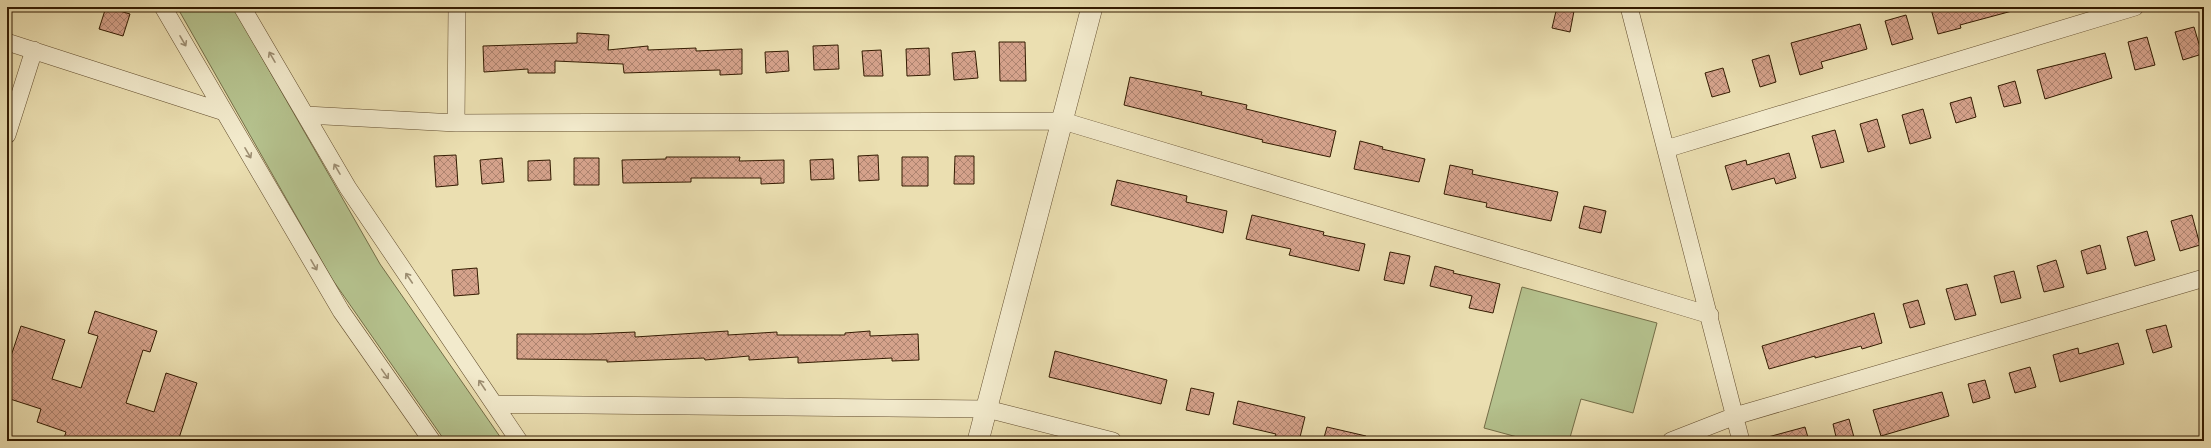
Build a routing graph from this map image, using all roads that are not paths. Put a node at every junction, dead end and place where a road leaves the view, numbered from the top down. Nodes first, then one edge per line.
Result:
1 (164, 7) edge
2 (242, 7) edge
3 (457, 7) edge
4 (1092, 7) edge
5 (1629, 7) edge
6 (2135, 7) edge
7 (7, 42) edge
8 (34, 50) junction
9 (224, 112) junction
10 (306, 115) junction
11 (1063, 121) junction
12 (456, 123) junction
13 (7, 135) edge
14 (1666, 149) junction
15 (2204, 278) edge
16 (1710, 316) junction
17 (494, 404) junction
18 (987, 409) junction
19 (1735, 416) junction
20 (432, 441) edge
21 (520, 441) edge
22 (978, 441) edge
23 (1113, 441) edge
24 (1671, 441) edge
25 (1741, 441) edge

1 -> 9 street
10 -> 2 street
3 - 12 street
4 - 11 street
5 - 14 street
6 - 14 street
7 - 8 street
8 - 9 street
8 - 13 street
9 -> 20 street
10 - 12 street
17 -> 10 street
11 - 12 street
11 - 16 street
11 - 18 street
14 - 16 street
15 - 19 street
16 - 19 street
17 - 18 street
17 - 21 street
18 - 22 street
18 - 23 street
19 - 24 street
19 - 25 street

